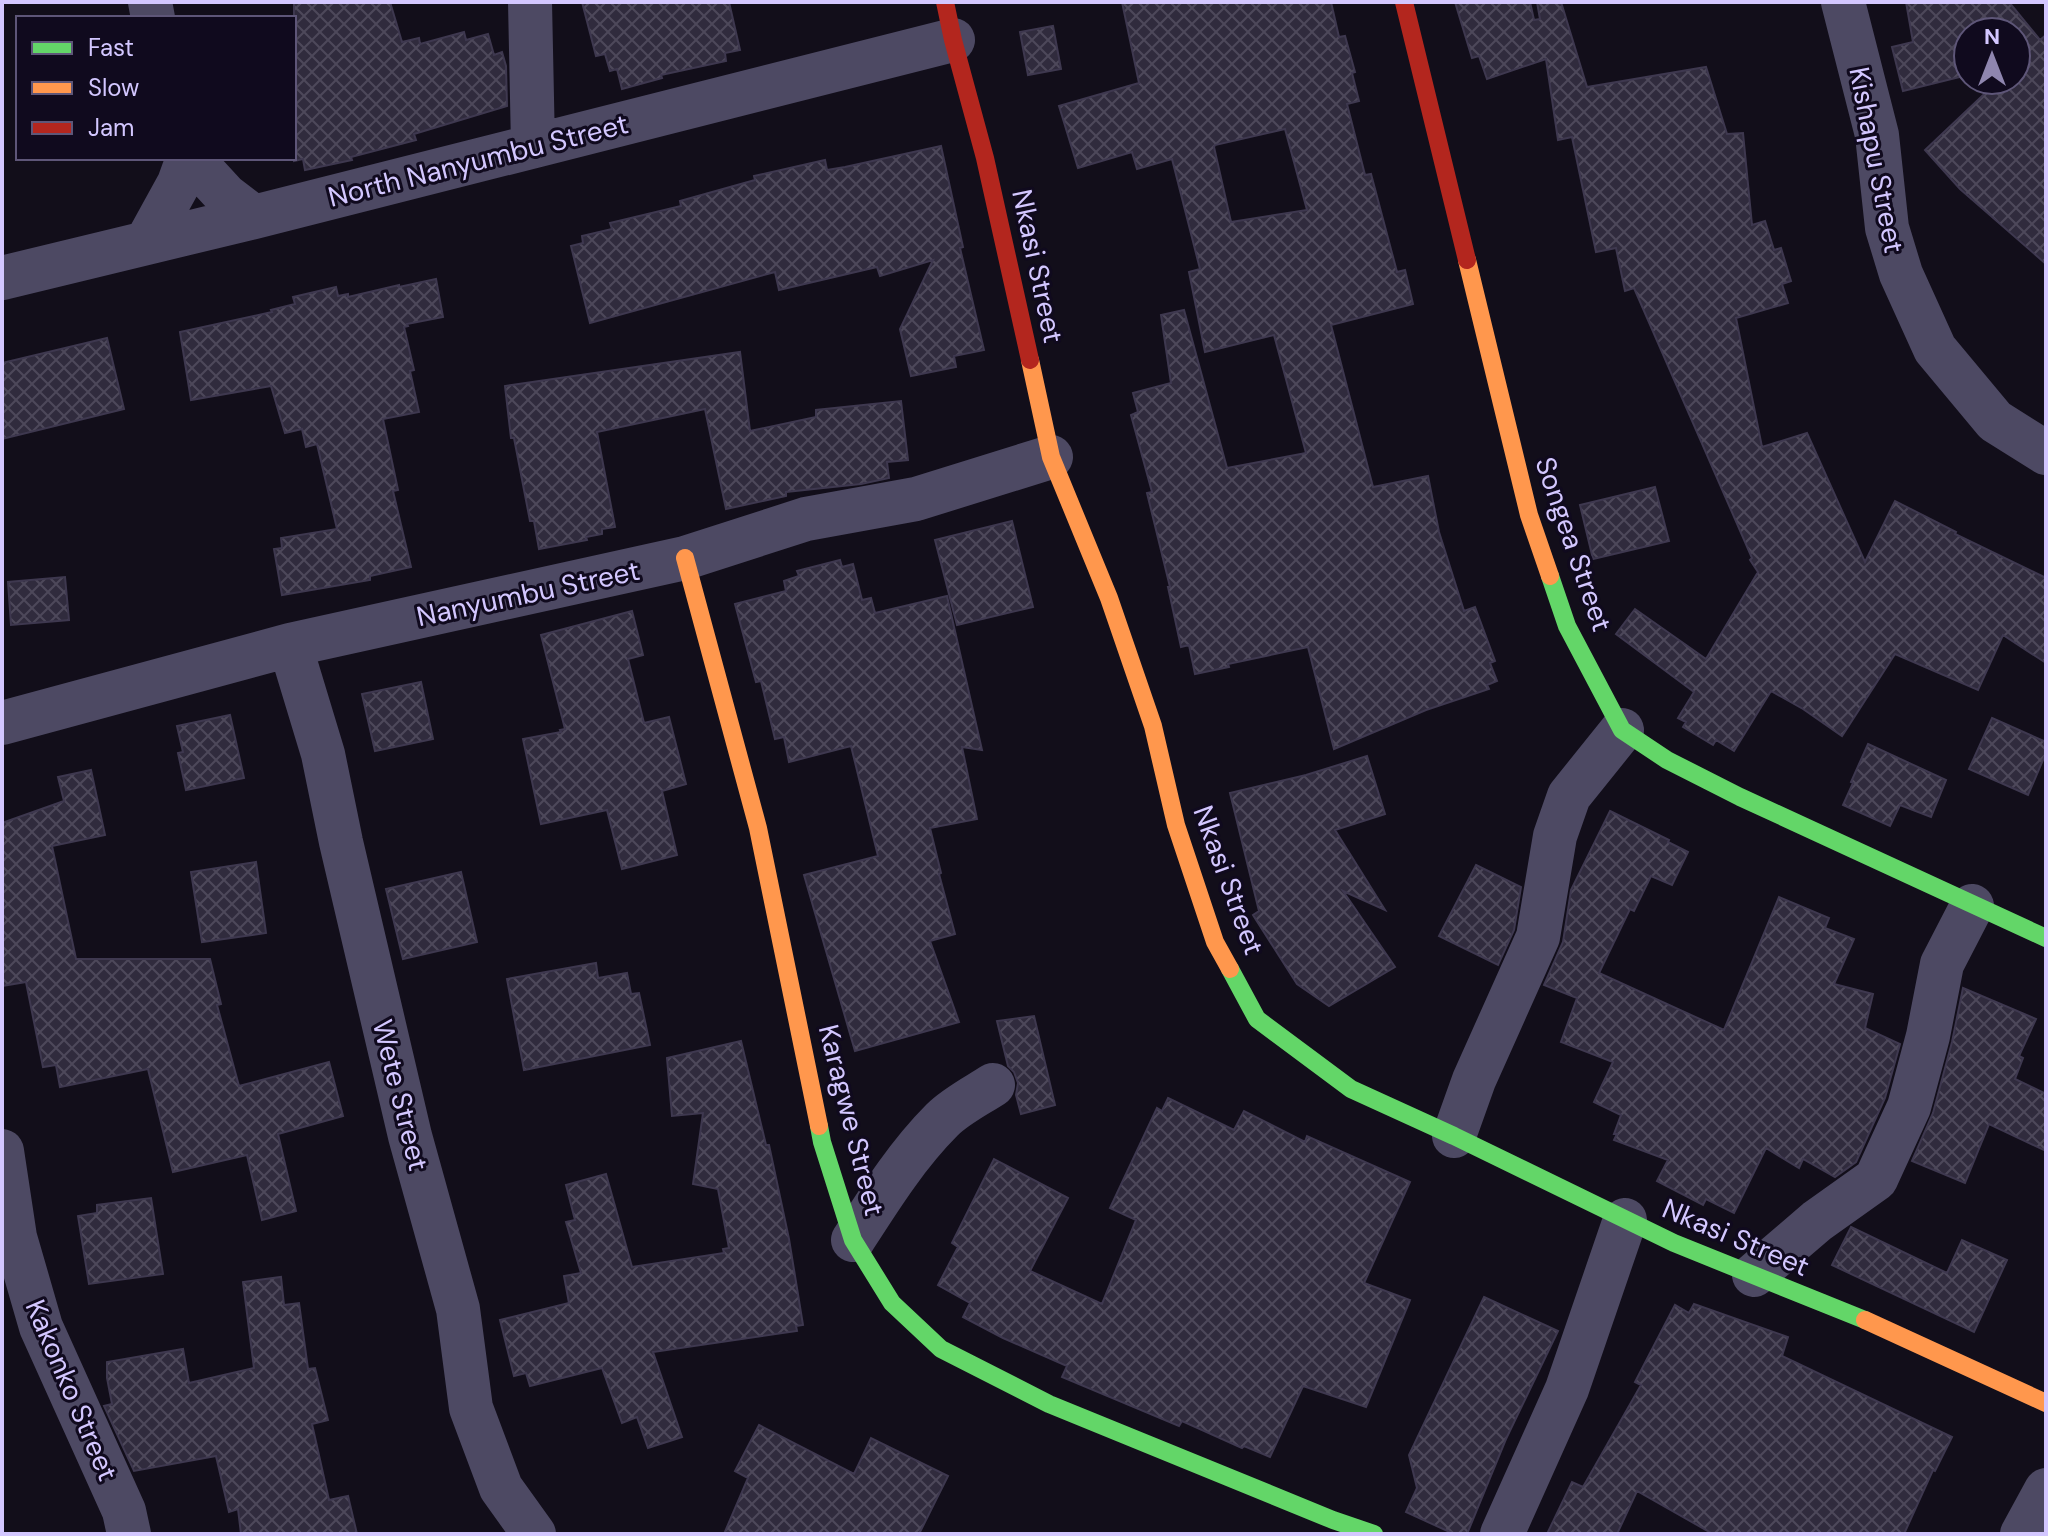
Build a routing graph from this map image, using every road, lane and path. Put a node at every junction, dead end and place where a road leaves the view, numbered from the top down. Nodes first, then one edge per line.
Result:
1 (530, 2) edge
2 (1404, 2) edge
3 (1843, 2) edge
4 (949, 21) edge
5 (533, 146) junction
6 (188, 160) edge
7 (191, 160) edge
8 (254, 217) junction
9 (146, 243) junction
10 (2, 278) edge
11 (2046, 453) edge
12 (1051, 457) junction
13 (685, 558) junction
14 (290, 645) junction
15 (2, 723) edge
16 (1622, 730) junction
17 (1972, 906) junction
18 (2046, 938) edge
19 (993, 1085) dead end
20 (1454, 1136) junction
21 (2, 1151) edge
22 (1625, 1220) junction
23 (853, 1240) junction
24 (1754, 1275) junction
25 (2046, 1403) edge
26 (2046, 1490) edge
27 (129, 1534) edge
28 (534, 1534) edge
29 (1374, 1534) edge
30 (1502, 1534) edge
31 (2022, 1534) edge

1 - 5 street
2 - 16 street, Songea Street
3 - 11 street, Kishapu Street
4 - 5 street, North Nanyumbu Street
4 - 12 street, Nkasi Street
5 - 8 street, North Nanyumbu Street
6 - 9 street
7 - 8 street
8 - 9 street, North Nanyumbu Street
9 - 10 street, North Nanyumbu Street
12 - 13 street, Nanyumbu Street
12 - 20 street, Nkasi Street
13 - 14 street, Nanyumbu Street
13 - 23 street, Karagwe Street
14 - 15 street, Nanyumbu Street
14 - 28 street, Wete Street
16 - 17 street, Songea Street
16 - 20 street
17 - 18 street, Songea Street
17 - 24 street
19 - 23 street
20 - 22 street, Nkasi Street
21 - 27 street, Kakonko Street
22 - 24 street, Nkasi Street
22 - 30 street
23 - 29 street, Karagwe Street
24 - 25 street, Nkasi Street
26 - 31 street

